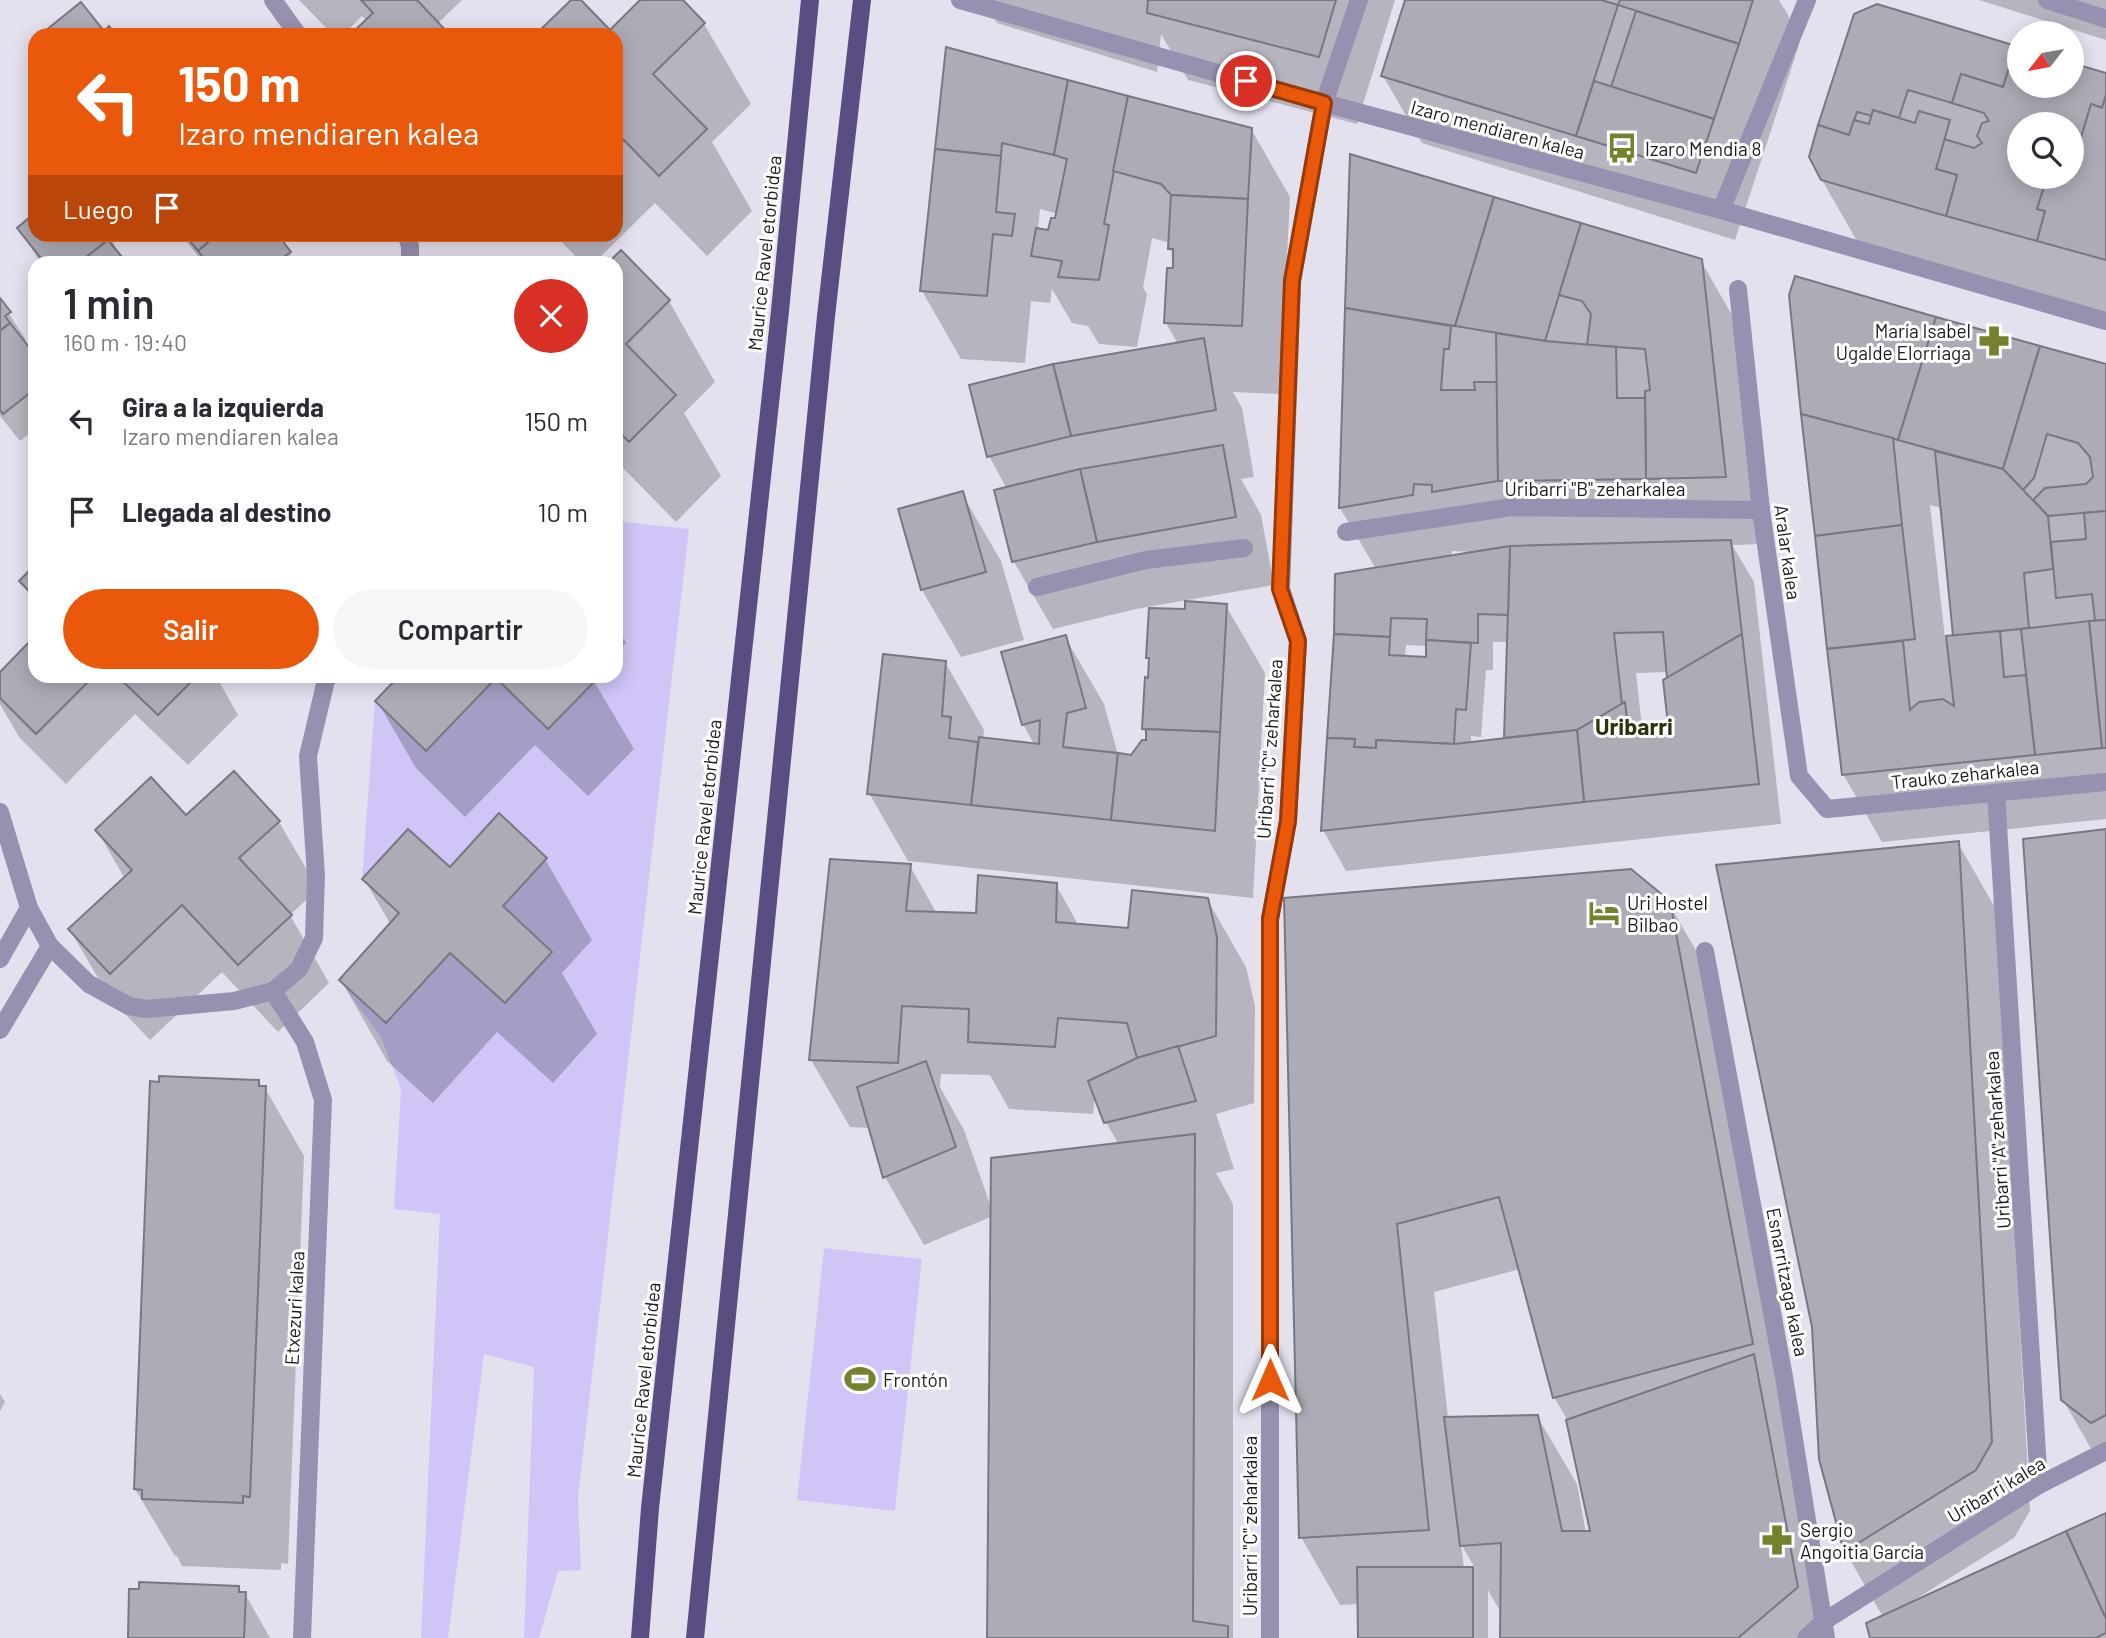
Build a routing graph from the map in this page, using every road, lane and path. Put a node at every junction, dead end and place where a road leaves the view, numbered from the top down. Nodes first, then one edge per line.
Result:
1 (273, 0) edge
2 (810, 0) edge
3 (862, 0) edge
4 (960, 0) edge
5 (1359, 0) edge
6 (1807, 0) edge
7 (2047, 0) edge
8 (2106, 19) edge
9 (293, 28) edge
10 (1324, 103) junction
11 (1721, 210) junction
12 (1738, 289) dead end
13 (2106, 321) edge
14 (1761, 510) junction
15 (1346, 532) dead end
16 (1244, 548) dead end
17 (1037, 587) dead end
18 (325, 683) edge
19 (2106, 782) edge
20 (1996, 793) junction
21 (1827, 809) joint
22 (0, 812) edge
23 (29, 908) junction
24 (50, 946) junction
25 (1705, 951) dead end
26 (0, 959) edge
27 (273, 991) junction
28 (0, 1030) edge
29 (2106, 1451) edge
30 (2039, 1485) junction
31 (1824, 1630) edge
32 (302, 1638) edge
33 (640, 1638) edge
34 (695, 1638) edge
35 (1270, 1638) edge
36 (1806, 1638) edge

1 - 9 street
2 - 33 main road, Maurice Ravel etorbidea
3 - 34 main road
4 - 10 street, Izaro mendiaren kalea
5 - 10 street, Uribarri "C" zeharkalea
6 - 11 street
7 - 8 street
10 - 11 street, Izaro mendiaren kalea
10 - 35 street, Uribarri "C" zeharkalea
11 - 13 street, Izaro mendiaren kalea
12 - 14 street, Aralar kalea
14 - 15 street, Uribarri "B" zeharkalea
14 - 21 street, Aralar kalea
16 - 17 street
18 - 27 street
19 - 20 street, Trauko zeharkalea
20 - 21 street, Trauko zeharkalea
20 - 30 street, Uribarri "A" zeharkalea
22 - 23 street
23 - 24 street
23 - 26 street
24 - 27 street
24 - 28 street
25 - 31 street, Esnarritzaga kalea
27 - 32 street, Etxezuri kalea
29 - 30 street, Uribarri kalea
30 - 31 street, Uribarri kalea
31 - 36 street, Uribarri kalea

